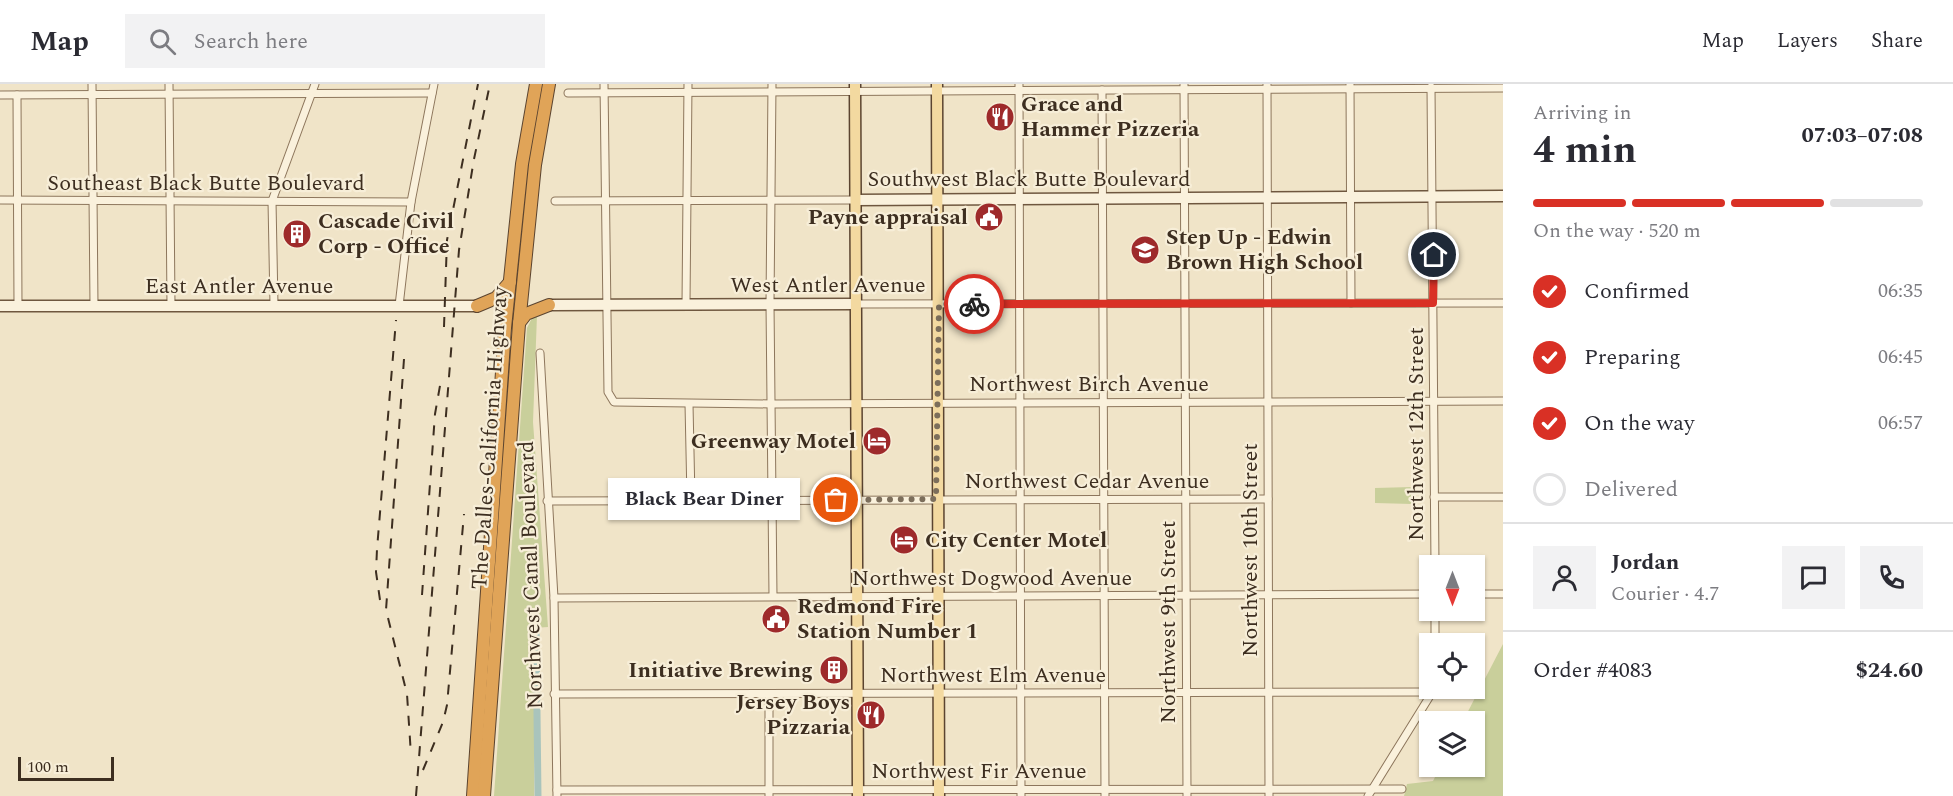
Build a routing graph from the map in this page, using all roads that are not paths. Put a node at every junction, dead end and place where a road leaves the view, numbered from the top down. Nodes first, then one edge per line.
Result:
1 (93, 84) edge
2 (169, 84) edge
3 (315, 84) edge
4 (434, 84) edge
5 (536, 84) edge
6 (549, 84) edge
7 (604, 84) edge
8 (688, 84) edge
9 (1350, 86) edge
10 (1431, 86) edge
11 (1019, 87) edge
12 (1184, 87) edge
13 (1267, 87) edge
14 (261, 88) edge
15 (772, 88) edge
16 (855, 88) edge
17 (937, 88) edge
18 (1503, 88) edge
19 (1102, 90) junction
20 (169, 93) junction
21 (311, 93) junction
22 (432, 93) junction
23 (568, 93) dead end
24 (604, 93) junction
25 (688, 93) junction
26 (93, 94) junction
27 (0, 95) edge
28 (17, 95) junction
29 (1434, 196) junction
30 (1503, 196) edge
31 (1267, 197) junction
32 (1352, 197) junction
33 (1020, 198) junction
34 (1102, 198) junction
35 (1185, 198) junction
36 (170, 199) junction
37 (772, 199) junction
38 (938, 199) junction
39 (0, 200) edge
40 (92, 200) junction
41 (607, 200) junction
42 (688, 200) junction
43 (855, 200) junction
44 (16, 201) junction
45 (272, 201) junction
46 (555, 201) dead end
47 (411, 202) junction
48 (510, 282) junction
49 (522, 286) junction
50 (1351, 303) junction
51 (1433, 303) junction
52 (1503, 303) edge
53 (686, 304) junction
54 (770, 304) junction
55 (856, 304) junction
56 (939, 304) junction
57 (1020, 304) junction
58 (1102, 304) junction
59 (1185, 304) junction
60 (1267, 304) junction
61 (171, 305) junction
62 (274, 305) junction
63 (549, 305) junction
64 (0, 306) edge
65 (18, 306) junction
66 (94, 306) junction
67 (399, 306) junction
68 (477, 306) junction
69 (608, 306) junction
70 (519, 324) junction
71 (506, 328) junction
72 (540, 354) dead end
73 (1268, 400) junction
74 (1434, 400) junction
75 (1503, 400) edge
76 (856, 402) junction
77 (937, 402) junction
78 (1020, 402) junction
79 (1102, 402) junction
80 (1186, 402) junction
81 (689, 404) junction
82 (772, 404) junction
83 (1503, 496) edge
84 (1434, 497) junction
85 (691, 499) junction
86 (936, 499) junction
87 (1020, 499) junction
88 (1103, 499) junction
89 (1186, 499) junction
90 (1268, 499) junction
91 (772, 500) junction
92 (857, 500) junction
93 (547, 501) junction
94 (1435, 555) edge
95 (1419, 594) edge
96 (1485, 594) edge
97 (1503, 594) edge
98 (1186, 595) junction
99 (773, 596) junction
100 (857, 596) junction
101 (938, 596) junction
102 (1021, 596) junction
103 (1103, 596) junction
104 (1268, 596) junction
105 (554, 598) junction
106 (1419, 690) edge
107 (857, 693) junction
108 (938, 693) junction
109 (1021, 693) junction
110 (1105, 693) junction
111 (1186, 693) junction
112 (1268, 693) junction
113 (554, 694) junction
114 (769, 694) junction
115 (1427, 699) edge
116 (1402, 789) dead end
117 (557, 793) edge
118 (769, 793) edge
119 (858, 793) edge
120 (940, 793) edge
121 (1021, 793) edge
122 (1105, 793) edge
123 (1187, 793) edge
124 (1269, 793) edge
125 (1370, 793) edge
126 (473, 796) edge
127 (484, 796) edge

1 - 26 street
2 - 20 street
3 - 21 street
4 - 22 street
5 - 48 highway, The Dalles-California Highway
6 - 49 highway, The Dalles-California Highway
7 - 24 street
8 - 25 street
9 - 10 street
9 - 13 street
9 - 32 street
10 - 18 street
10 - 29 street, Northwest 12th Street
11 - 17 street
11 - 19 street
11 - 33 street
12 - 13 street
12 - 19 street
12 - 35 street, Northwest 9th Street
13 - 31 street, Northwest 10th Street
14 - 20 street
14 - 21 street
15 - 16 street
15 - 25 street
15 - 37 street
16 - 17 street
16 - 43 main road
17 - 38 main road
19 - 34 street
20 - 26 street
20 - 36 street
21 - 22 street
21 - 45 street
22 - 47 street
23 - 24 street
24 - 25 street
24 - 41 street
25 - 42 street
26 - 28 street
26 - 40 street
27 - 28 street
28 - 44 street
29 - 30 street, Southwest Black Butte Boulevard
29 - 32 street, Southwest Black Butte Boulevard
29 - 51 street, Northwest 12th Street
31 - 32 street, Southwest Black Butte Boulevard
31 - 35 street, Southwest Black Butte Boulevard
31 - 60 street, Northwest 10th Street
32 - 50 street
33 - 34 street, Southwest Black Butte Boulevard
33 - 38 street, Southwest Black Butte Boulevard
33 - 57 street
34 - 35 street, Southwest Black Butte Boulevard
34 - 58 street
35 - 59 street, Northwest 9th Street
36 - 40 street, Southeast Black Butte Boulevard
36 - 45 street, Southeast Black Butte Boulevard
36 - 61 street
37 - 42 street, Southwest Black Butte Boulevard
37 - 43 street, Southwest Black Butte Boulevard
37 - 54 street
38 - 43 street, Southwest Black Butte Boulevard
38 - 56 main road
39 - 44 street, Southeast Black Butte Boulevard
40 - 44 street, Southeast Black Butte Boulevard
40 - 66 street
41 - 42 street, Southwest Black Butte Boulevard
41 - 46 street, Southwest Black Butte Boulevard
41 - 69 street
42 - 53 street
43 - 55 main road
44 - 65 street
45 - 47 street, Southeast Black Butte Boulevard
45 - 62 street
47 - 67 street
48 - 68 highway
48 - 71 highway, The Dalles-California Highway
49 - 63 highway
49 - 70 highway, The Dalles-California Highway
50 - 51 street, West Antler Avenue
50 - 60 street, West Antler Avenue
51 - 52 street, West Antler Avenue
51 - 74 street, Northwest 12th Street
53 - 54 street, West Antler Avenue
53 - 69 street, West Antler Avenue
54 - 55 street, West Antler Avenue
54 - 82 street
55 - 56 street, West Antler Avenue
55 - 76 main road
56 - 57 street, West Antler Avenue
56 - 77 main road
57 - 58 street, West Antler Avenue
57 - 78 street
58 - 59 street, West Antler Avenue
58 - 79 street
59 - 60 street, West Antler Avenue
59 - 80 street, Northwest 9th Street
60 - 73 street, Northwest 10th Street
61 - 62 street, East Antler Avenue
61 - 66 street, East Antler Avenue
62 - 67 street, East Antler Avenue
63 - 69 street, West Antler Avenue
63 - 70 highway
64 - 65 street, East Antler Avenue
65 - 66 street, East Antler Avenue
67 - 68 street, East Antler Avenue
68 - 71 highway
69 - 81 street, Northwest Birch Avenue
70 - 127 highway, The Dalles-California Highway
71 - 126 highway, The Dalles-California Highway
72 - 93 street, Northwest Canal Boulevard
73 - 74 street, Northwest Birch Avenue
73 - 80 street, Northwest Birch Avenue
73 - 90 street, Northwest 10th Street
74 - 75 street, Northwest Birch Avenue
74 - 84 street, Northwest 12th Street
76 - 77 street, Northwest Birch Avenue
76 - 82 street, Northwest Birch Avenue
76 - 92 main road
77 - 78 street, Northwest Birch Avenue
77 - 86 main road
78 - 79 street, Northwest Birch Avenue
78 - 87 street
79 - 80 street, Northwest Birch Avenue
79 - 88 street
80 - 89 street, Northwest 9th Street
81 - 82 street, Northwest Birch Avenue
81 - 85 street
82 - 91 street
83 - 84 street
84 - 94 street, Northwest 12th Street
85 - 91 street, Northwest Cedar Avenue
85 - 93 street, Northwest Cedar Avenue
86 - 87 street, Northwest Cedar Avenue
86 - 92 street, Northwest Cedar Avenue
86 - 101 main road
87 - 88 street, Northwest Cedar Avenue
87 - 102 street
88 - 89 street, Northwest Cedar Avenue
88 - 103 street
89 - 90 street, Northwest Cedar Avenue
89 - 98 street, Northwest 9th Street
90 - 104 street, Northwest 10th Street
91 - 92 street, Northwest Cedar Avenue
91 - 99 street
92 - 100 main road
93 - 105 street, Northwest Canal Boulevard
95 - 104 street, Northwest Dogwood Avenue
96 - 97 street
98 - 103 street, Northwest Dogwood Avenue
98 - 104 street, Northwest Dogwood Avenue
98 - 111 street, Northwest 9th Street
99 - 100 street, Northwest Dogwood Avenue
99 - 105 street, Northwest Dogwood Avenue
100 - 101 street, Northwest Dogwood Avenue
100 - 107 main road
101 - 102 street, Northwest Dogwood Avenue
101 - 108 main road
102 - 103 street, Northwest Dogwood Avenue
102 - 109 street
103 - 110 street
104 - 112 street, Northwest 10th Street
105 - 113 street, Northwest Canal Boulevard
106 - 112 street, Northwest Elm Avenue
107 - 108 street, Northwest Elm Avenue
107 - 114 street, Northwest Elm Avenue
107 - 119 main road
108 - 109 street, Northwest Elm Avenue
108 - 120 main road
109 - 110 street, Northwest Elm Avenue
109 - 121 street
110 - 111 street, Northwest Elm Avenue
110 - 122 street
111 - 112 street, Northwest Elm Avenue
111 - 123 street, Northwest 9th Street
112 - 124 street, Northwest 10th Street
113 - 114 street, Northwest Elm Avenue
113 - 117 street, Northwest Canal Boulevard
114 - 118 street
115 - 125 street
116 - 125 street, Northwest Fir Avenue
117 - 118 street, Northwest Fir Avenue
118 - 119 street, Northwest Fir Avenue
119 - 120 street, Northwest Fir Avenue
120 - 121 street, Northwest Fir Avenue
121 - 122 street, Northwest Fir Avenue
122 - 123 street, Northwest Fir Avenue
123 - 124 street, Northwest Fir Avenue
124 - 125 street, Northwest Fir Avenue

